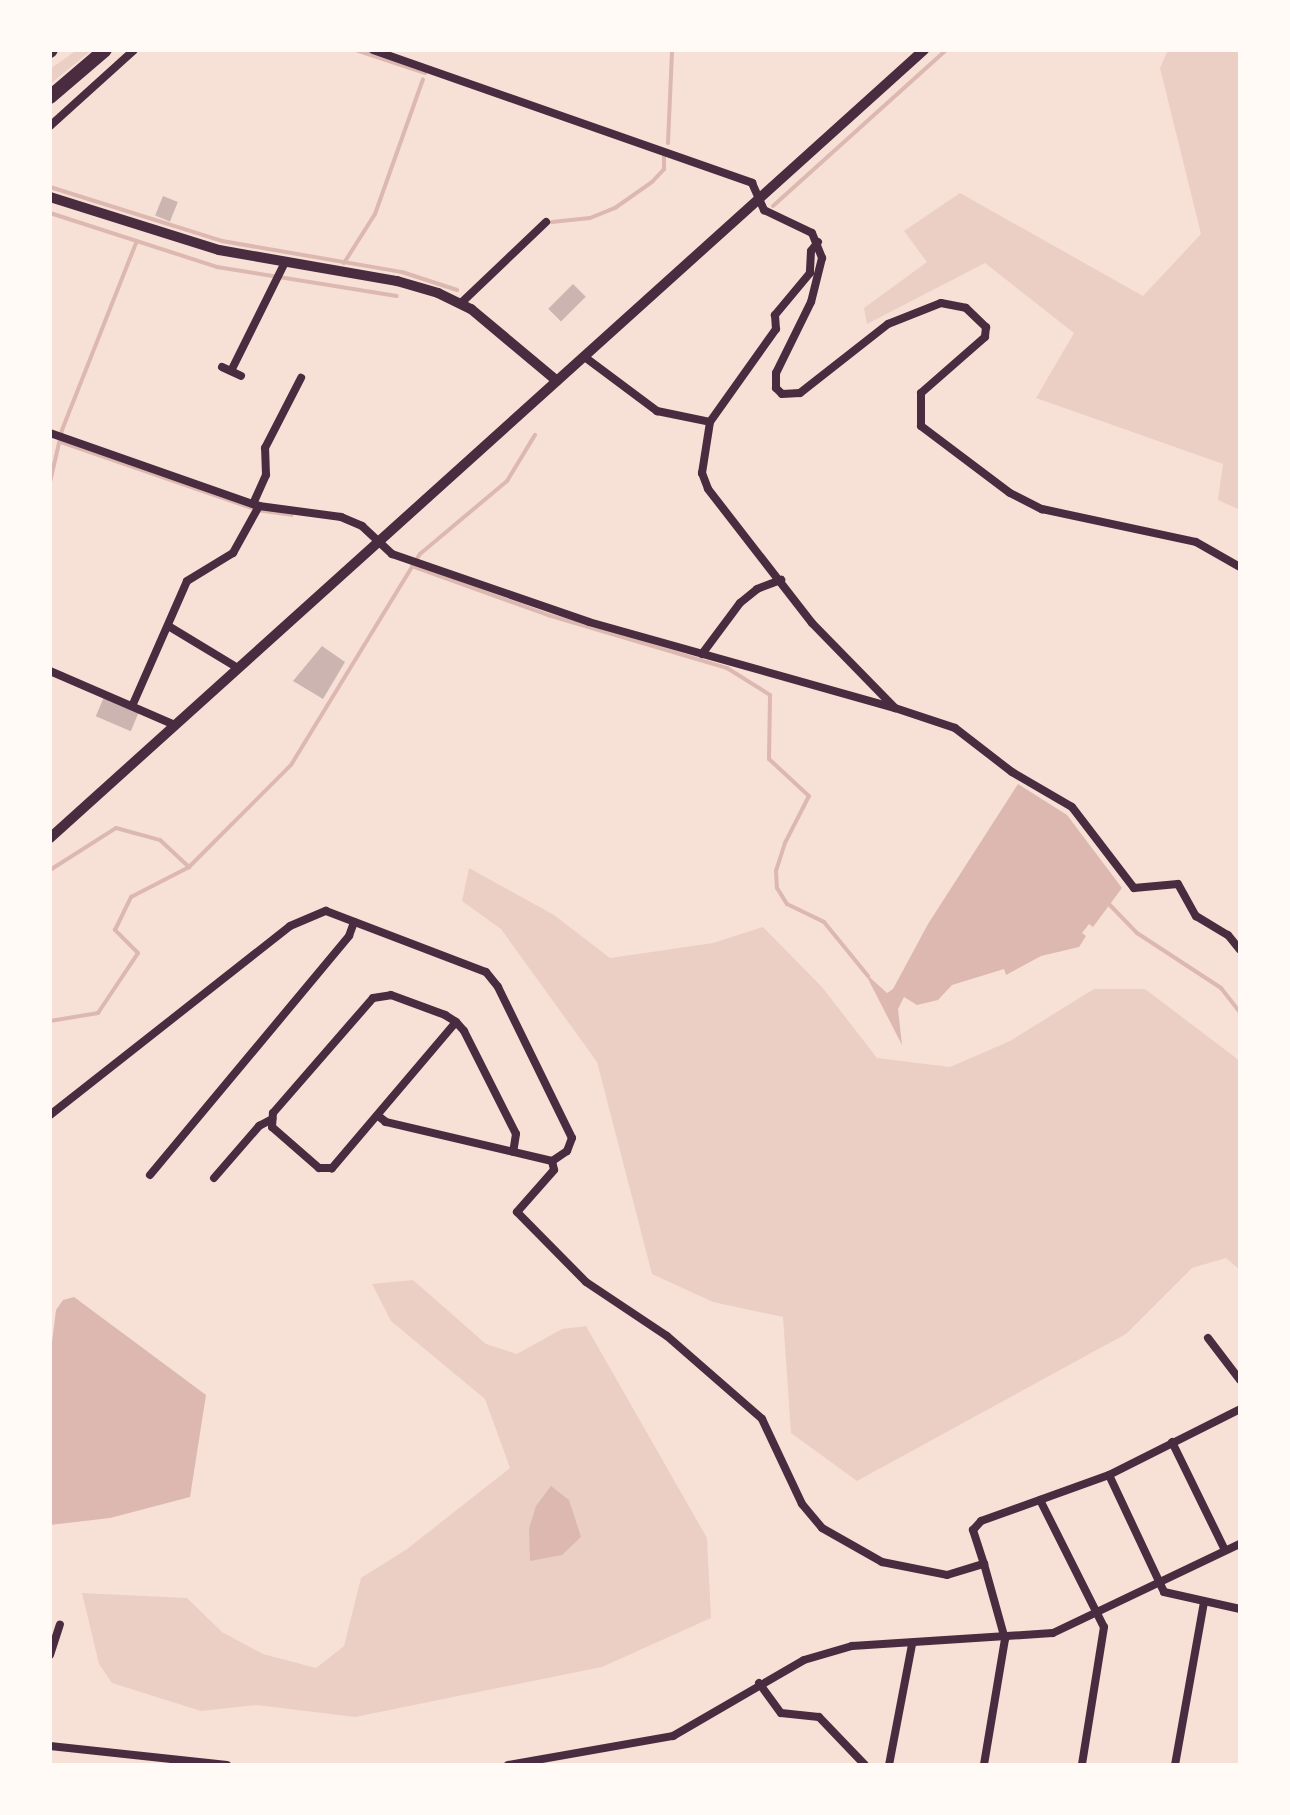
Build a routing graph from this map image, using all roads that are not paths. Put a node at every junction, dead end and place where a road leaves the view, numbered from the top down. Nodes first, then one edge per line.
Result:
1 (105, 50) edge
2 (123, 50) edge
3 (134, 50) edge
4 (373, 50) edge
5 (924, 50) edge
6 (116, 66) junction
7 (64, 86) junction
8 (93, 87) junction
9 (50, 97) edge
10 (50, 126) edge
11 (50, 197) edge
12 (757, 199) junction
13 (546, 222) dead end
14 (818, 242) junction
15 (284, 264) junction
16 (460, 304) junction
17 (586, 358) junction
18 (241, 376) dead end
19 (301, 378) dead end
20 (557, 381) junction
21 (710, 422) junction
22 (50, 433) edge
23 (258, 508) junction
24 (379, 543) junction
25 (1240, 567) edge
26 (781, 580) junction
27 (170, 627) junction
28 (702, 654) junction
29 (238, 668) junction
30 (50, 671) edge
31 (133, 704) junction
32 (895, 708) junction
33 (175, 725) junction
34 (50, 838) edge
35 (354, 922) junction
36 (1240, 950) edge
37 (456, 1022) junction
38 (50, 1115) edge
39 (377, 1115) junction
40 (272, 1119) junction
41 (513, 1152) junction
42 (552, 1161) junction
43 (150, 1175) dead end
44 (214, 1178) dead end
45 (1208, 1338) dead end
46 (1240, 1380) edge
47 (1240, 1409) edge
48 (1172, 1442) junction
49 (1109, 1475) junction
50 (1040, 1500) junction
51 (1240, 1544) edge
52 (1225, 1550) junction
53 (984, 1564) junction
54 (1160, 1582) junction
55 (1204, 1603) junction
56 (1240, 1609) edge
57 (1097, 1613) junction
58 (60, 1625) dead end
59 (1005, 1639) junction
60 (912, 1644) junction
61 (50, 1655) edge
62 (759, 1683) junction
63 (50, 1746) edge
64 (227, 1765) edge
65 (508, 1765) edge
66 (865, 1765) edge
67 (889, 1765) edge
68 (984, 1765) edge
69 (1082, 1765) edge
70 (1175, 1765) edge

1 - 7 highway
2 - 6 street
3 - 6 street
4 - 12 street
5 - 12 street
6 - 8 street
7 - 8 street
7 - 9 highway
8 - 10 street
11 - 15 street
12 - 14 street
12 - 17 street
13 - 16 street
14 - 21 street
14 - 25 street
15 - 16 street
15 - 18 street
16 - 20 street
17 - 20 street
17 - 21 street
19 - 23 street
20 - 24 street
21 - 26 street
22 - 23 street
23 - 24 street
23 - 27 street
24 - 28 street
24 - 29 street
26 - 28 street
26 - 32 street
27 - 29 street
27 - 31 street
28 - 32 street
29 - 33 street
30 - 31 street
31 - 33 street
32 - 36 street
33 - 34 street
35 - 38 street
35 - 42 street
35 - 43 street
37 - 39 street
37 - 40 street
37 - 41 street
39 - 40 street
39 - 41 street
40 - 44 street
41 - 42 street
42 - 53 street
45 - 46 street
47 - 48 street
48 - 49 street
48 - 52 street
49 - 50 street
49 - 54 street
50 - 53 street
50 - 57 street
51 - 52 street
52 - 54 street
53 - 59 street
54 - 55 street
54 - 57 street
55 - 56 street
55 - 70 street
57 - 59 street
57 - 69 street
58 - 61 street
59 - 60 street
59 - 68 street
60 - 62 street
60 - 67 street
62 - 65 street
62 - 66 street
63 - 64 street

